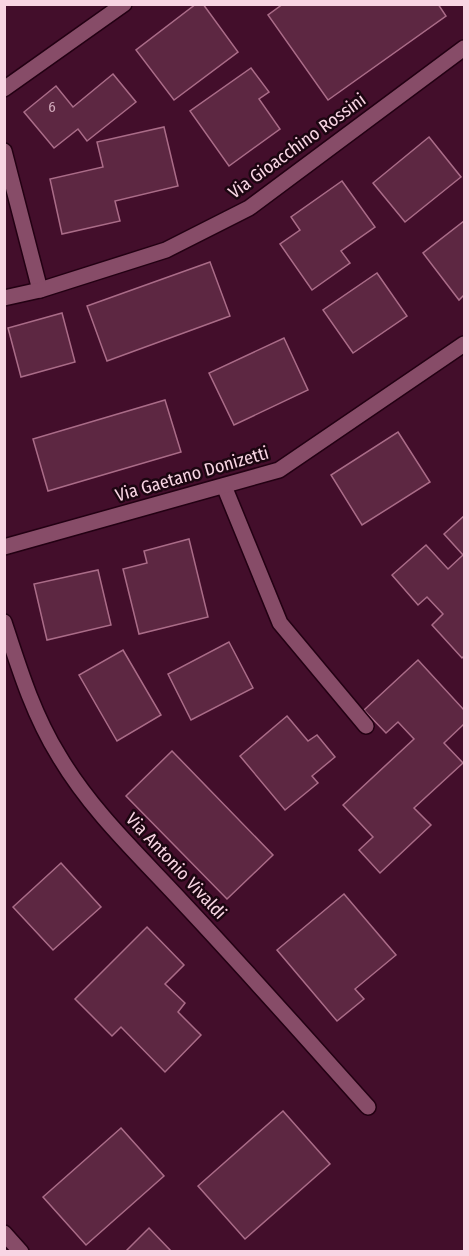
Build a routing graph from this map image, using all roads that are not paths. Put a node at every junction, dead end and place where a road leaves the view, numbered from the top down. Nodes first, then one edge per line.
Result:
1 (124, 4) edge
2 (465, 48) edge
3 (4, 88) edge
4 (4, 150) edge
5 (40, 290) junction
6 (4, 298) edge
7 (465, 344) edge
8 (224, 486) junction
9 (4, 547) edge
10 (4, 622) edge
11 (366, 726) dead end
12 (368, 1107) dead end
13 (4, 1233) edge
14 (21, 1251) edge

1 - 3 street
2 - 5 street, Via Gioacchino Rossini
4 - 5 street
5 - 6 street, Via Gioacchino Rossini
7 - 8 street, Via Gaetano Donizetti
8 - 9 street, Via Gaetano Donizetti
8 - 11 street
10 - 12 street, Via Antonio Vivaldi
13 - 14 street

